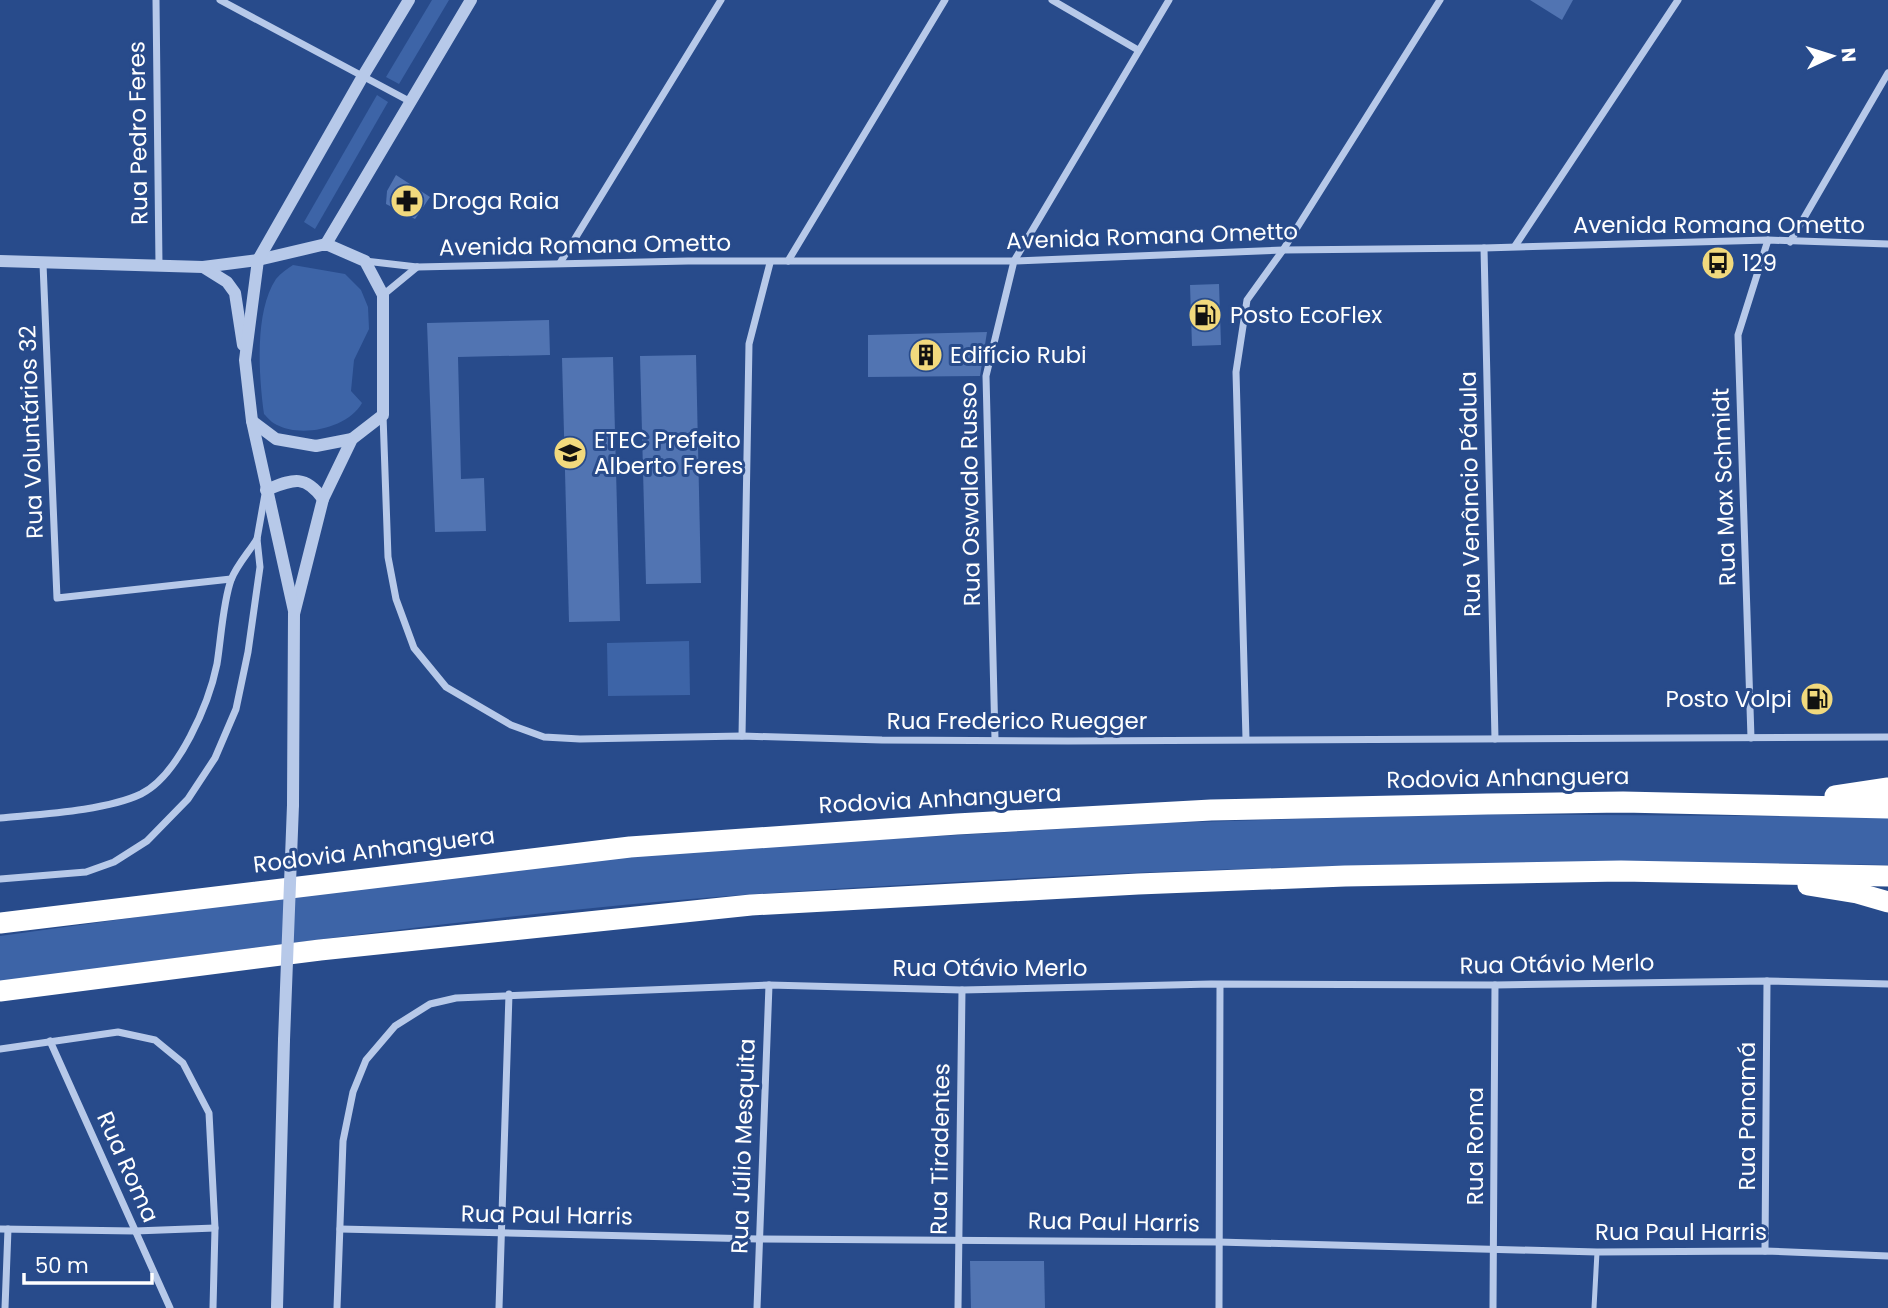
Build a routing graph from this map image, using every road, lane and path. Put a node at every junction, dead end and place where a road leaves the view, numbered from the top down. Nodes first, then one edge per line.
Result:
1 (156, 0) edge
2 (220, 0) edge
3 (409, 0) edge
4 (471, 0) edge
5 (721, 0) edge
6 (945, 0) edge
7 (1052, 0) edge
8 (1169, 0) edge
9 (1440, 0) edge
10 (1678, 0) edge
11 (1139, 50) junction
12 (1888, 72) edge
13 (363, 76) junction
14 (411, 102) junction
15 (1768, 240) junction
16 (1790, 242) junction
17 (326, 244) junction
18 (1888, 244) edge
19 (1515, 246) junction
20 (1485, 248) junction
21 (1283, 250) junction
22 (258, 260) junction
23 (0, 261) edge
24 (365, 261) junction
25 (788, 261) junction
26 (1014, 261) junction
27 (769, 262) junction
28 (560, 263) junction
29 (43, 264) junction
30 (159, 265) junction
31 (203, 267) junction
32 (417, 267) junction
33 (383, 295) junction
34 (245, 360) junction
35 (383, 415) junction
36 (252, 421) junction
37 (352, 439) junction
38 (266, 490) junction
39 (323, 499) junction
40 (257, 539) junction
41 (231, 579) junction
42 (294, 614) junction
43 (742, 736) junction
44 (1888, 737) edge
45 (1495, 738) junction
46 (1751, 738) junction
47 (995, 739) junction
48 (1246, 739) junction
49 (1888, 788) edge
50 (1785, 804) junction
51 (1888, 808) edge
52 (0, 818) edge
53 (1621, 871) junction
54 (1888, 876) edge
55 (0, 879) edge
56 (1888, 902) edge
57 (0, 923) edge
58 (1767, 981) junction
59 (1888, 984) edge
60 (769, 985) junction
61 (1220, 985) junction
62 (1495, 985) junction
63 (962, 990) junction
64 (1, 991) edge
65 (509, 994) junction
66 (50, 1041) junction
67 (0, 1049) edge
68 (215, 1228) junction
69 (4, 1229) edge
70 (340, 1229) junction
71 (135, 1231) junction
72 (501, 1233) junction
73 (758, 1238) junction
74 (958, 1239) junction
75 (1219, 1242) junction
76 (1493, 1249) junction
77 (1765, 1251) junction
78 (1597, 1252) junction
79 (1888, 1256) edge
80 (5, 1308) edge
81 (170, 1308) edge
82 (213, 1308) edge
83 (277, 1308) edge
84 (337, 1308) edge
85 (499, 1308) edge
86 (757, 1308) edge
87 (958, 1308) edge
88 (1219, 1308) edge
89 (1493, 1308) edge
90 (1594, 1308) edge

1 - 30 street, Rua Pedro Feres
2 - 13 street
3 - 13 street
4 - 14 street
5 - 28 street
6 - 25 street
7 - 11 street
8 - 11 street, Rua Oswaldo Russo
9 - 21 street
10 - 19 street
11 - 26 street, Rua Oswaldo Russo
12 - 16 street
13 - 14 street
13 - 22 street
14 - 17 street
15 - 16 street, Avenida Romana Ometto
15 - 19 street, Avenida Romana Ometto
15 - 46 street, Rua Max Schmidt
16 - 18 street, Avenida Romana Ometto
17 - 22 street
17 - 24 street
19 - 20 street, Avenida Romana Ometto
20 - 21 street, Avenida Romana Ometto
20 - 45 street, Rua Venâncio Pádula
21 - 26 street, Avenida Romana Ometto
21 - 48 street
22 - 31 street
22 - 34 street
23 - 29 street
24 - 32 street, Avenida Romana Ometto
24 - 33 street
25 - 26 street, Avenida Romana Ometto
25 - 27 street, Avenida Romana Ometto
26 - 47 street, Rua Oswaldo Russo
27 - 28 street, Avenida Romana Ometto
27 - 43 street
28 - 32 street, Avenida Romana Ometto
29 - 30 street
29 - 41 street, Rua Voluntários 32
30 - 31 street
31 - 34 street
32 - 33 street, Avenida Romana Ometto
33 - 35 street
34 - 36 street
35 - 37 street
35 - 43 street, Rua Frederico Ruegger
36 - 37 street
36 - 38 street
37 - 39 street
38 - 39 street
38 - 40 street
38 - 42 street
39 - 42 street
40 - 41 street
40 - 55 street
41 - 52 street
42 - 83 street, bridge
43 - 47 street, Rua Frederico Ruegger
44 - 46 street, Rua Frederico Ruegger
45 - 46 street, Rua Frederico Ruegger
45 - 48 street, Rua Frederico Ruegger
47 - 48 street, Rua Frederico Ruegger
49 - 50 highway
50 - 51 highway, Rodovia Anhanguera
50 - 57 highway, Rodovia Anhanguera
53 - 54 highway
53 - 56 highway
53 - 64 highway
58 - 59 street, Rua Otávio Merlo
58 - 62 street, Rua Otávio Merlo
58 - 77 street, Rua Panamá
60 - 63 street, Rua Otávio Merlo
60 - 65 street, Rua Otávio Merlo
60 - 73 street, Rua Júlio Mesquita
61 - 62 street, Rua Otávio Merlo
61 - 63 street, Rua Otávio Merlo
61 - 75 street
62 - 76 street, Rua Roma
63 - 74 street, Rua Tiradentes
65 - 70 street, Rua Otávio Merlo
65 - 72 street
66 - 67 street
66 - 68 street
66 - 71 street, Rua Roma
68 - 71 street
68 - 82 street
69 - 71 street
69 - 80 street
70 - 72 street, Rua Paul Harris
70 - 84 street, Rua Otávio Merlo
71 - 81 street, Rua Roma
72 - 73 street, Rua Paul Harris
72 - 85 street
73 - 74 street, Rua Paul Harris
73 - 86 street, Rua Júlio Mesquita
74 - 75 street, Rua Paul Harris
74 - 87 street, Rua Tiradentes
75 - 76 street, Rua Paul Harris
75 - 88 street
76 - 78 street, Rua Paul Harris
76 - 89 street, Rua Roma
77 - 78 street, Rua Paul Harris
77 - 79 street, Rua Paul Harris
78 - 90 lane

